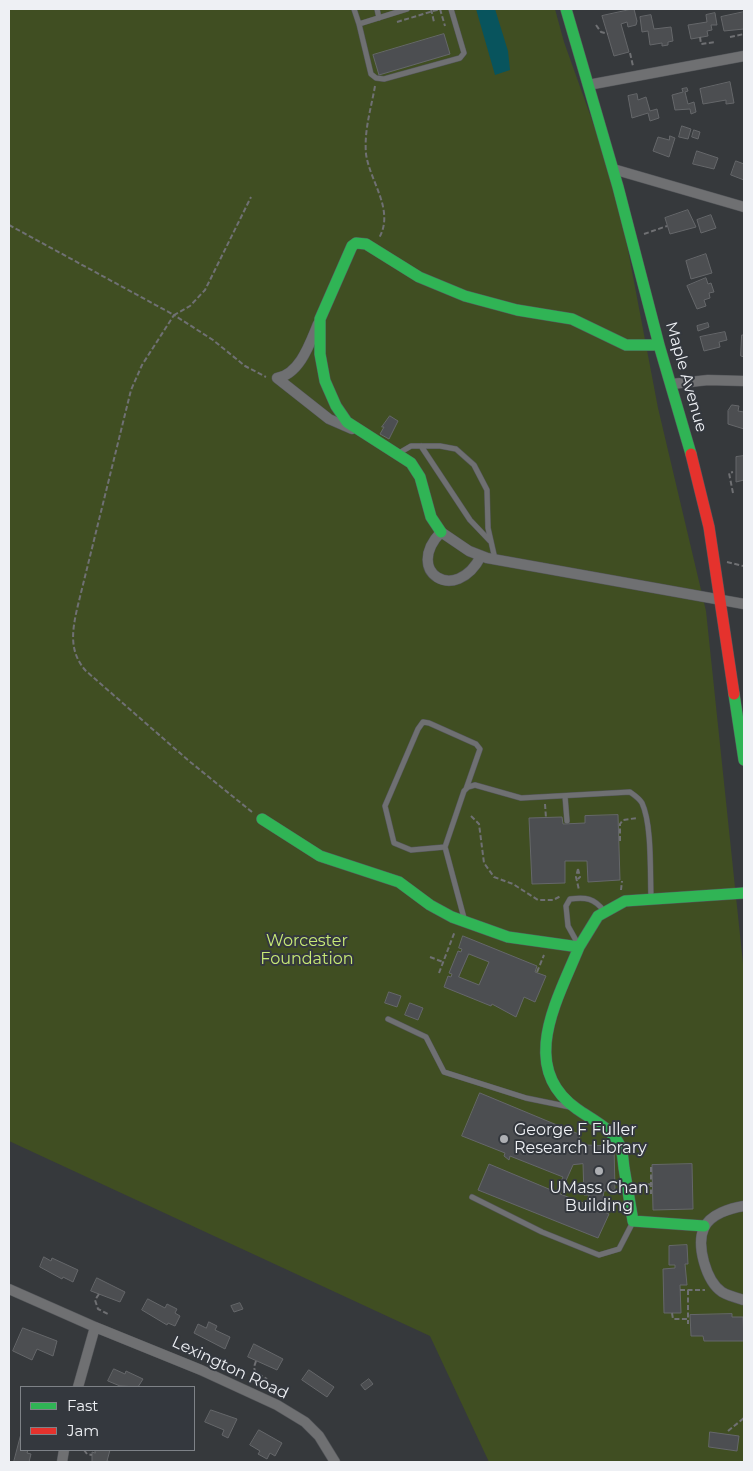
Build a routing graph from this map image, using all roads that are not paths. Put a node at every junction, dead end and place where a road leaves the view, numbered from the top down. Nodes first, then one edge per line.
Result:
1 (354, 9) edge
2 (377, 9) edge
3 (407, 9) edge
4 (451, 9) edge
5 (566, 9) edge
6 (379, 18) junction
7 (359, 24) junction
8 (744, 56) edge
9 (588, 85) junction
10 (613, 169) junction
11 (744, 207) edge
12 (320, 319) junction
13 (659, 345) junction
14 (744, 381) edge
15 (672, 384) junction
16 (359, 431) junction
17 (421, 446) junction
18 (399, 453) junction
19 (441, 532) junction
20 (491, 542) junction
21 (481, 556) junction
22 (495, 560) junction
23 (721, 598) junction
24 (744, 604) edge
25 (744, 760) edge
26 (466, 790) junction
27 (565, 796) junction
28 (262, 819) road end
29 (567, 821) dead end
30 (445, 847) junction
31 (744, 893) edge
32 (651, 900) junction
33 (604, 911) junction
34 (460, 925) junction
35 (579, 946) junction
36 (388, 1019) dead end
37 (575, 1108) junction
38 (472, 1198) dead end
39 (744, 1206) edge
40 (633, 1221) junction
41 (704, 1226) junction
42 (9, 1289) edge
43 (744, 1300) edge
44 (95, 1327) junction
45 (78, 1386) edge
46 (334, 1462) edge

1 - 7 lane
2 - 6 lane
3 - 6 lane
4 - 7 lane
5 - 9 street, Maple Avenue
6 - 7 lane
8 - 9 street
9 - 10 street, Maple Avenue
10 - 11 street
10 - 13 street, Maple Avenue
12 - 13 street
12 - 16 street
12 - 16 street
13 - 15 street, Maple Avenue
14 - 15 street
15 - 23 street, Maple Avenue
16 - 18 street
17 - 18 lane
17 - 20 lane
17 - 20 lane
18 - 19 street
19 - 21 street
19 - 21 street
20 - 22 lane
21 - 22 street
22 - 23 street
23 - 24 street
23 - 25 street, Maple Avenue
26 - 27 lane
26 - 30 lane
26 - 30 lane
27 - 29 lane
27 - 32 lane
28 - 34 street
30 - 34 lane
31 - 32 street
32 - 33 street
33 - 35 street
33 - 35 lane
34 - 35 street
35 - 37 street
36 - 37 lane
37 - 40 street
38 - 40 lane
39 - 41 street
40 - 41 street
41 - 43 street
42 - 44 street, Lexington Road
44 - 45 street
44 - 46 street, Lexington Road

